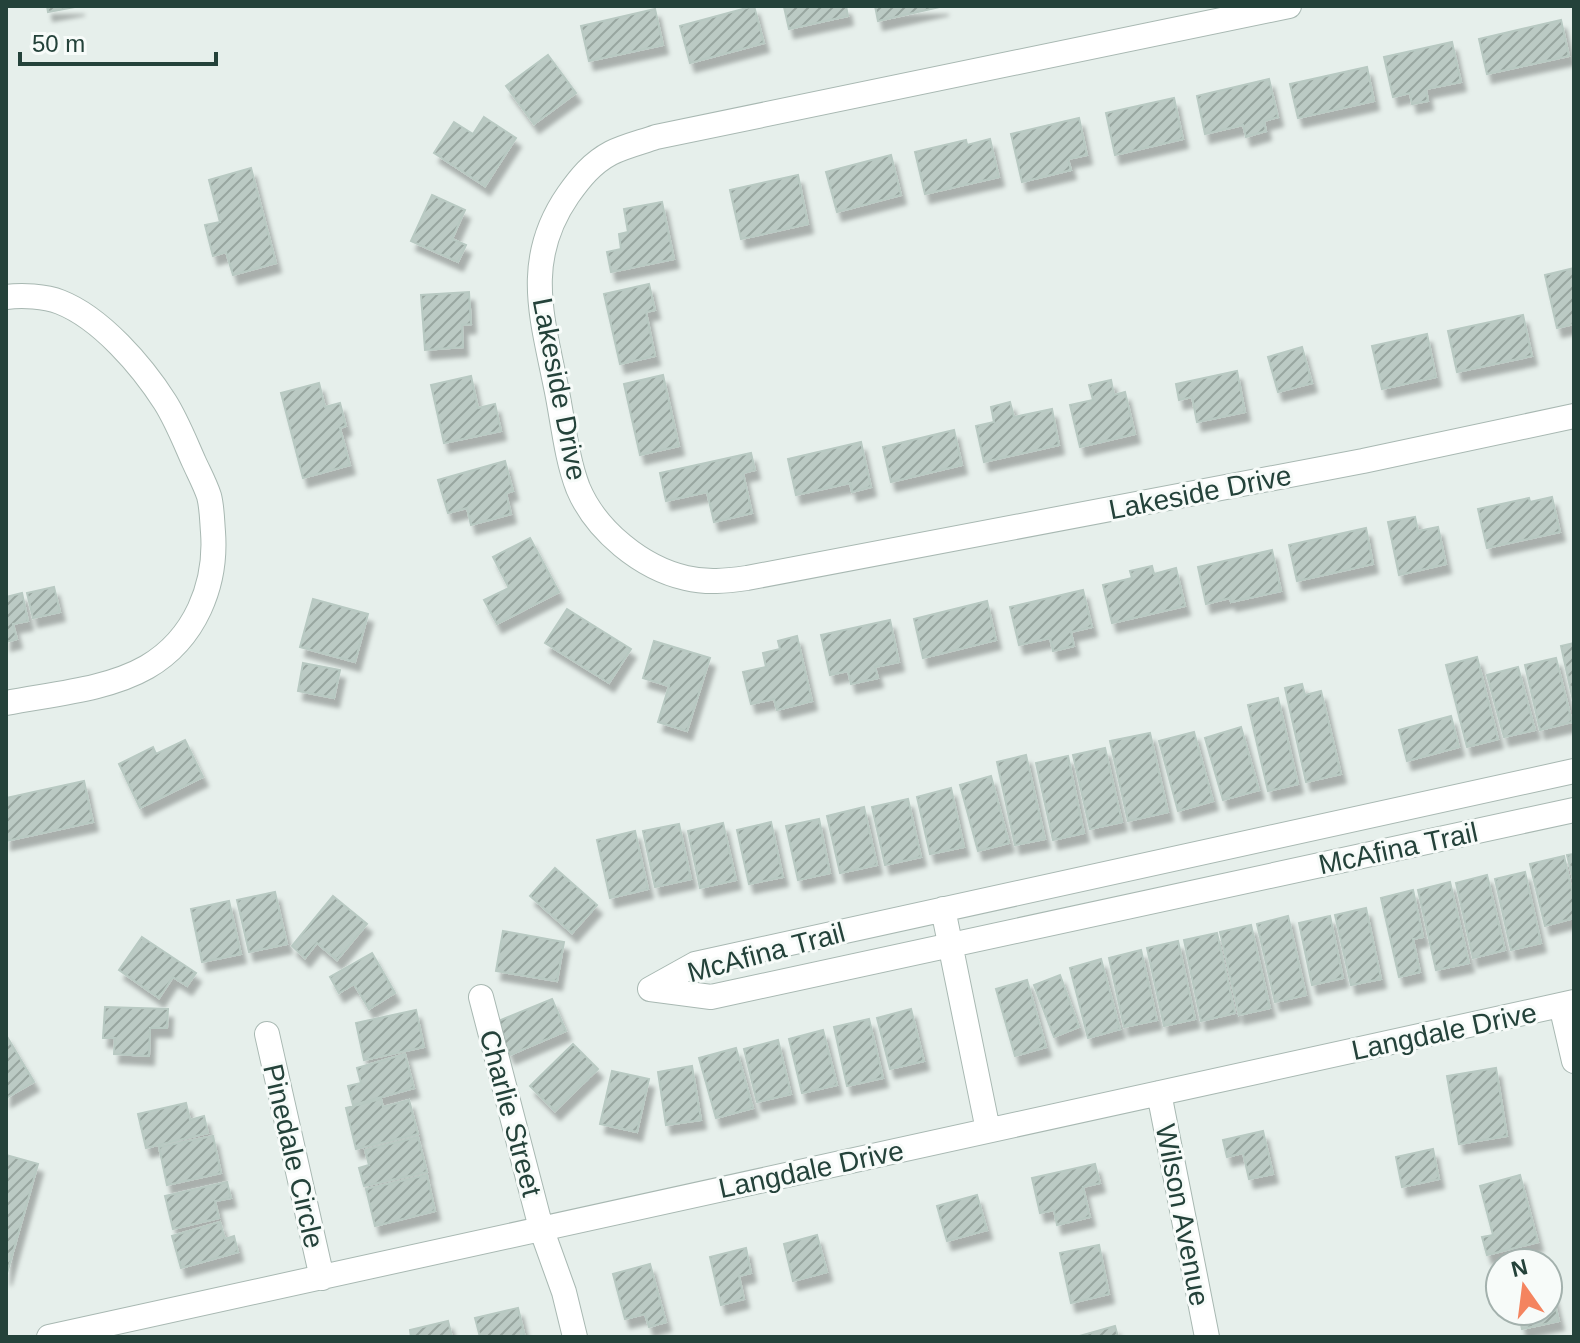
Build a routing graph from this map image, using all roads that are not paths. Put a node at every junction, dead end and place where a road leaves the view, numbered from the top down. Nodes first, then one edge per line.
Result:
1 (1289, 6) edge
2 (6, 297) edge
3 (1574, 416) edge
4 (6, 703) edge
5 (1574, 771) edge
6 (1507, 785) junction
7 (1574, 810) edge
8 (1356, 819) junction
9 (1513, 823) junction
10 (1364, 855) junction
11 (1059, 884) junction
12 (943, 909) junction
13 (1066, 920) junction
14 (801, 940) junction
15 (951, 945) junction
16 (809, 976) junction
17 (481, 997) dead end
18 (1567, 1004) edge
19 (267, 1034) dead end
20 (1574, 1061) edge
21 (1159, 1093) junction
22 (988, 1130) junction
23 (541, 1228) junction
24 (322, 1278) junction
25 (49, 1337) edge
26 (575, 1337) edge
27 (1207, 1337) edge

1 - 3 street, Lakeside Drive
2 - 4 street
5 - 6 street, McAfina Trail
6 - 8 street, McAfina Trail
6 - 9 street
7 - 9 street, McAfina Trail
8 - 10 street
8 - 11 street, McAfina Trail
9 - 10 street, McAfina Trail
10 - 13 street, McAfina Trail
11 - 12 street, McAfina Trail
11 - 13 street
12 - 14 street, McAfina Trail
12 - 15 street
13 - 15 street, McAfina Trail
14 - 16 street
14 - 16 street, McAfina Trail
15 - 16 street, McAfina Trail
15 - 22 street
17 - 23 street, Charlie Street
18 - 20 street
18 - 21 street, Langdale Drive
19 - 24 street, Pinedale Circle
21 - 22 street, Langdale Drive
21 - 27 street, Wilson Avenue
22 - 23 street, Langdale Drive
23 - 24 street, Langdale Drive
23 - 26 street, Charlie Street
24 - 25 street, Langdale Drive

